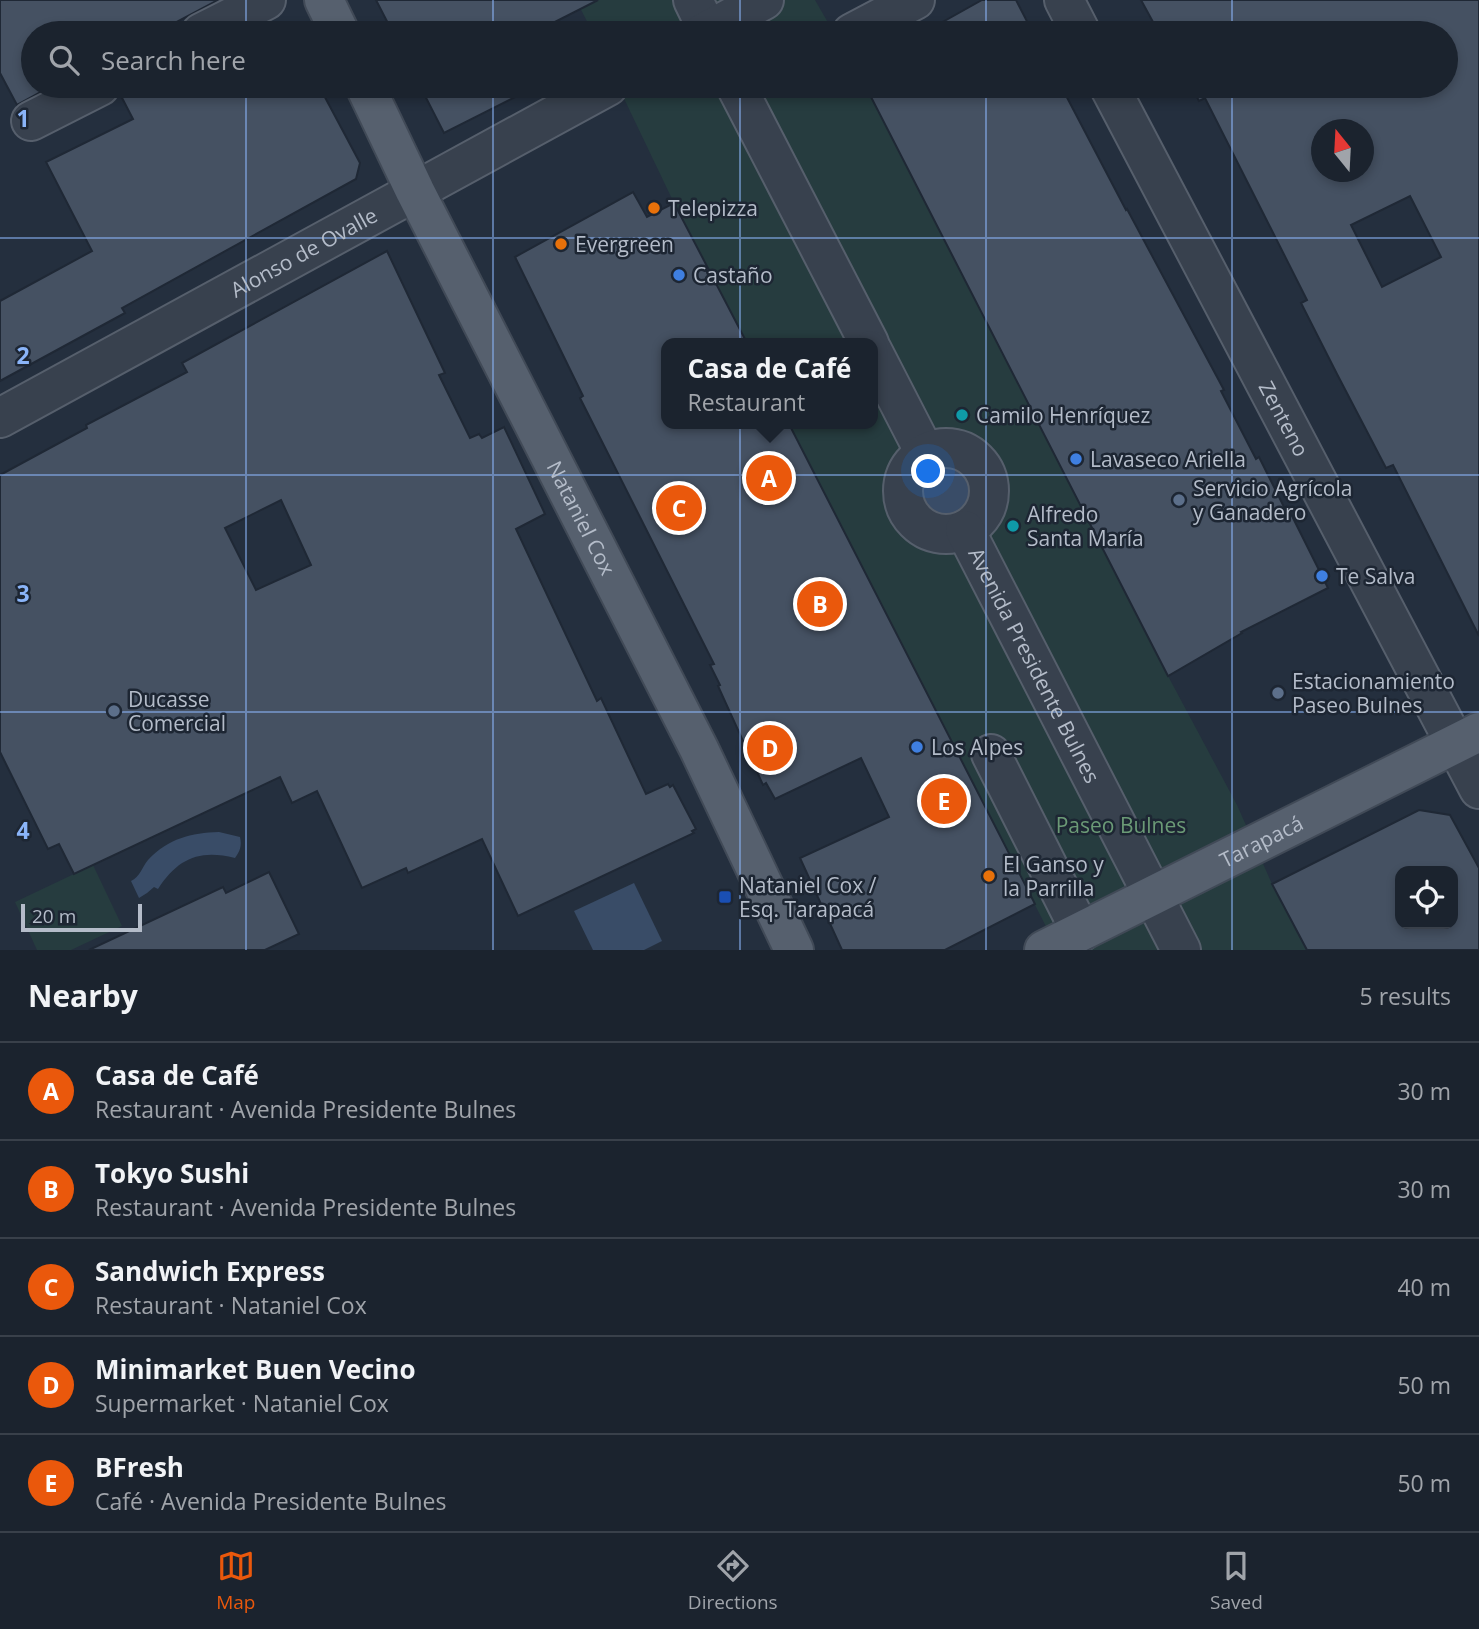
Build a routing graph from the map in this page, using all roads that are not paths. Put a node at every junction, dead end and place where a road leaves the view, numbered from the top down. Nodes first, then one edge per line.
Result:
1 (266, 0) edge
2 (324, 0) edge
3 (764, 0) edge
4 (915, 0) edge
5 (1064, 0) edge
6 (225, 21) edge
7 (334, 21) edge
8 (711, 21) edge
9 (875, 21) edge
10 (1075, 21) edge
11 (76, 98) edge
12 (371, 98) edge
13 (586, 98) edge
14 (742, 98) edge
15 (1116, 98) edge
16 (31, 121) dead end
17 (415, 191) junction
18 (866, 338) edge
19 (878, 362) edge
20 (0, 418) edge
21 (925, 453) junction
22 (965, 530) junction
23 (1467, 738) edge
24 (991, 754) dead end
25 (1479, 789) edge
26 (1153, 896) junction
27 (1080, 932) junction
28 (794, 950) edge
29 (1044, 950) edge
30 (1181, 950) edge

1 - 6 street
2 - 7 main road
3 - 8 street
4 - 9 street
5 - 10 street
11 - 16 street
12 - 17 main road, Nataniel Cox
13 - 17 street, Alonso de Ovalle
14 - 18 street
15 - 23 street, Zenteno
17 - 20 street, Alonso de Ovalle
17 - 28 main road, Nataniel Cox
19 - 21 street
21 - 22 street, Avenida Presidente Bulnes
21 - 22 street, Avenida Presidente Bulnes
22 - 26 street, Avenida Presidente Bulnes
23 - 25 street, Zenteno
23 - 26 main road, Tarapacá
24 - 27 street
26 - 27 main road, Tarapacá
26 - 30 street, Avenida Presidente Bulnes
27 - 29 main road, Tarapacá

